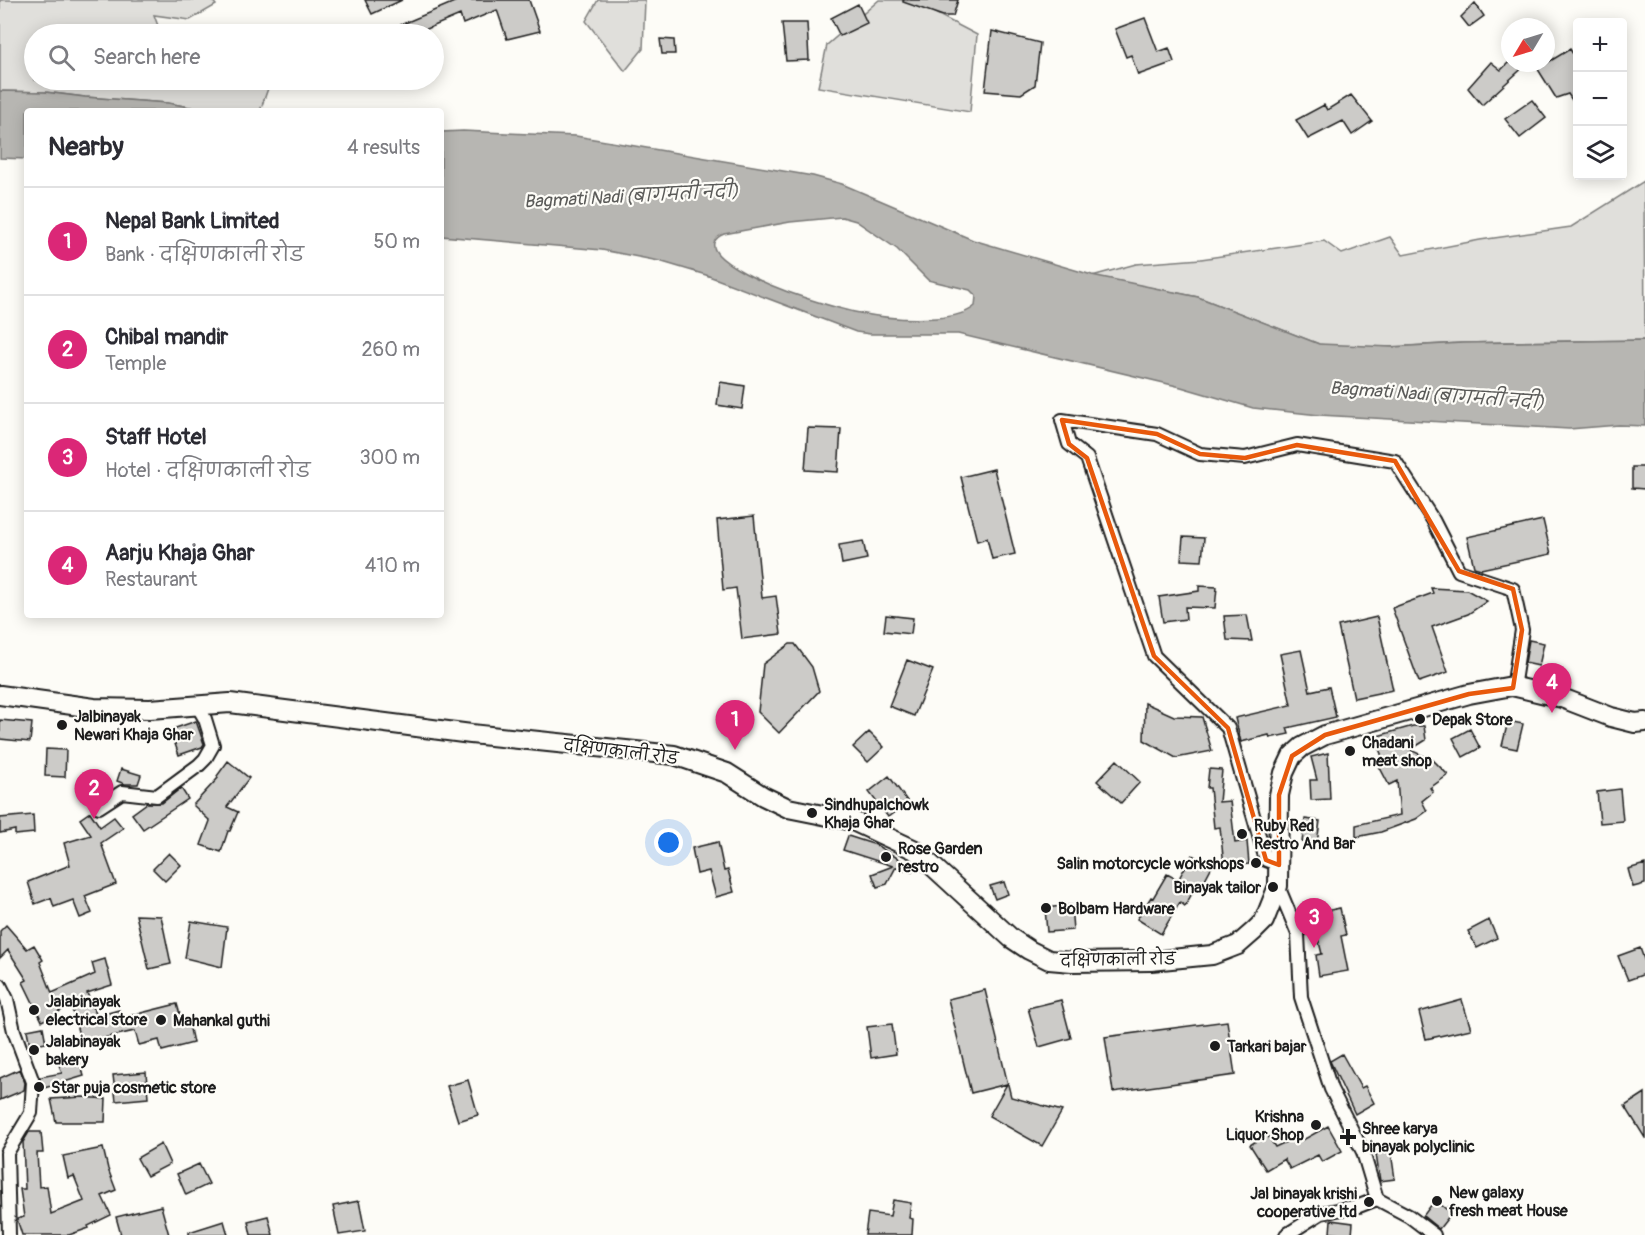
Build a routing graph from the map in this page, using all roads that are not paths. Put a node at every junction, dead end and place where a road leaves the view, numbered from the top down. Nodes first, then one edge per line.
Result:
1 (1513, 688) junction
2 (0, 695) edge
3 (197, 705) junction
4 (1645, 722) edge
5 (99, 807) dead end
6 (1279, 865) junction
7 (1278, 886) junction
8 (0, 985) edge
9 (1377, 1199) junction
10 (9, 1235) edge
11 (1286, 1235) edge
12 (1434, 1235) edge

1 - 4 main road, दक्षिणकाली रोड
1 - 6 main road, दक्षिणकाली रोड
1 - 6 street
2 - 3 main road, दक्षिणकाली रोड
3 - 5 street
3 - 7 main road, दक्षिणकाली रोड
6 - 7 main road, दक्षिणकाली रोड
7 - 9 street
8 - 10 street
9 - 11 street
9 - 12 street

